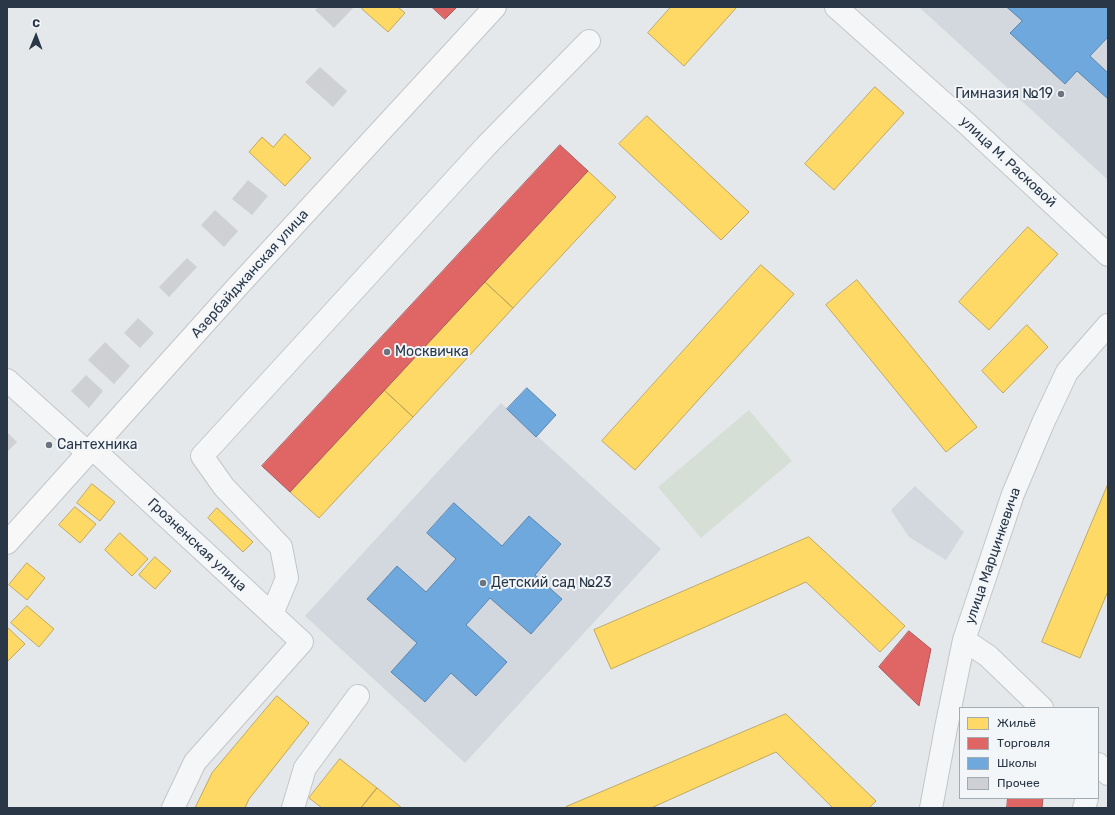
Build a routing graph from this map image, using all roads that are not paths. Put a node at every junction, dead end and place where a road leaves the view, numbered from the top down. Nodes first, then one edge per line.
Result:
1 (495, 7) edge
2 (836, 7) edge
3 (589, 41) dead end
4 (1108, 255) edge
5 (1108, 326) edge
6 (7, 380) edge
7 (90, 450) junction
8 (7, 543) edge
9 (272, 614) junction
10 (964, 640) junction
11 (358, 696) dead end
12 (1041, 707) edge
13 (173, 808) edge
14 (292, 808) edge
15 (931, 808) edge

1 - 7 main road, Азербайджанская улица
2 - 4 street, улица М. Расковой
3 - 9 street
5 - 10 street, улица Марцинкевича
6 - 7 street, Грозненская улица
7 - 8 main road, Азербайджанская улица
7 - 9 street, Грозненская улица
9 - 13 street, Грозненская улица
10 - 12 street
10 - 15 street, улица Марцинкевича
11 - 14 street

